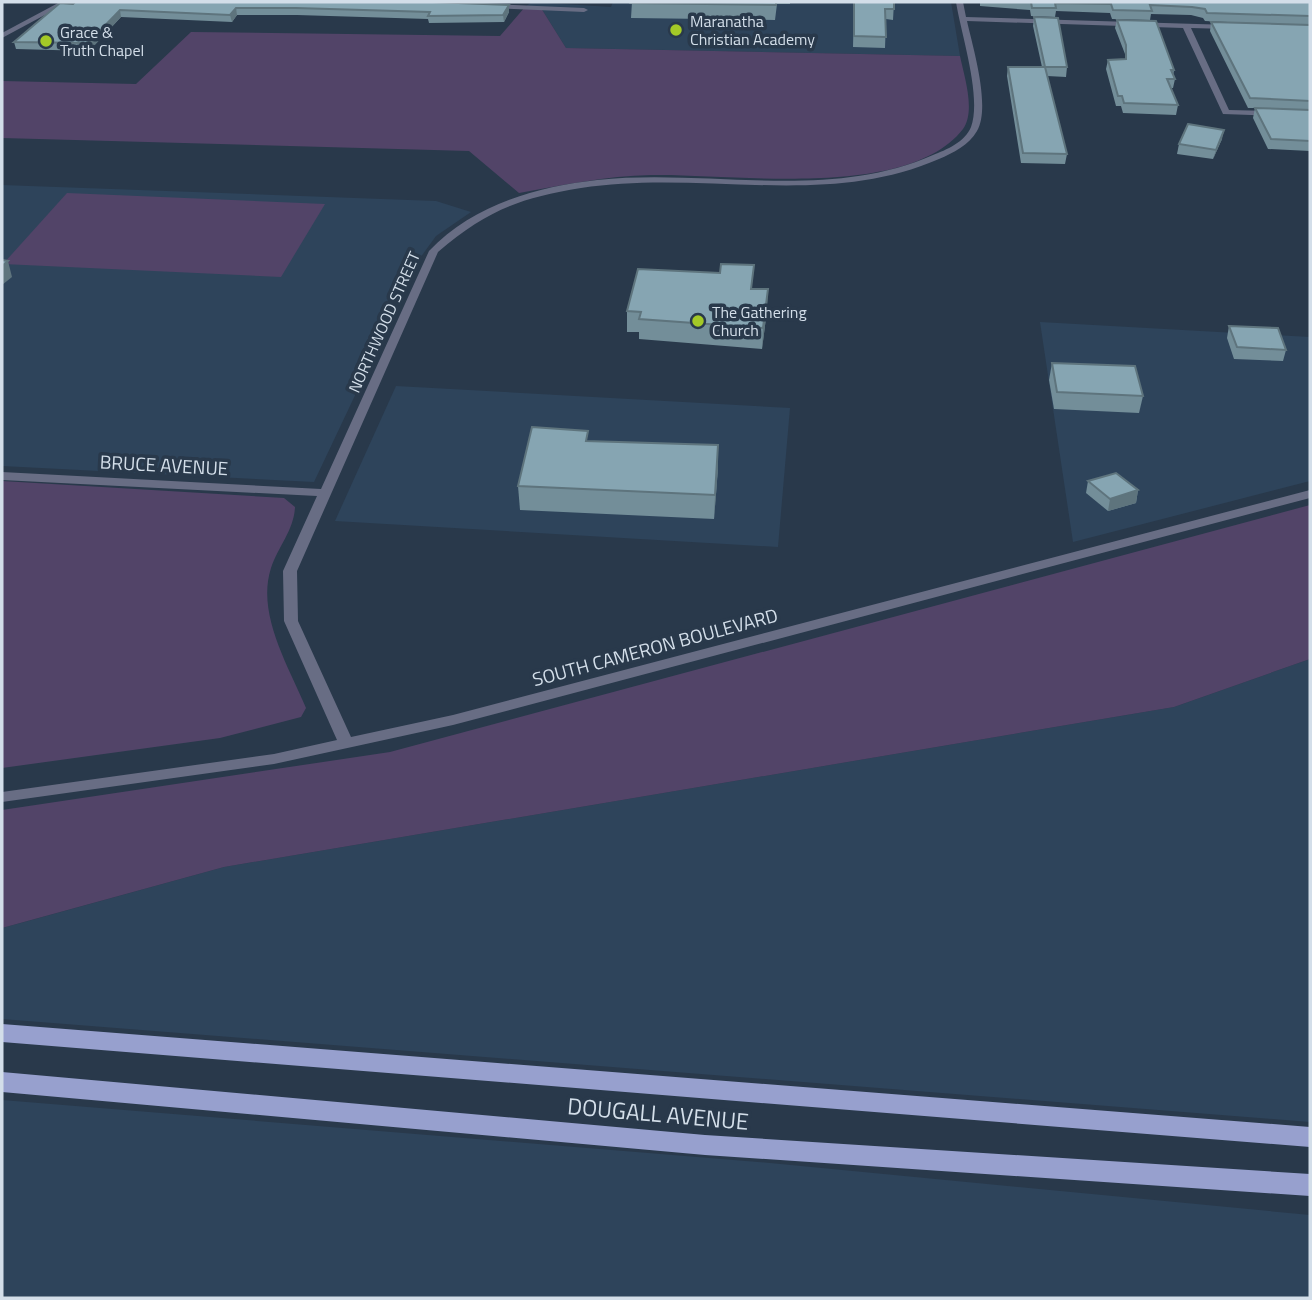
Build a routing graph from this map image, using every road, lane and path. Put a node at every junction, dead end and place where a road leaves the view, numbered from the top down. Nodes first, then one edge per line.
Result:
1 (65, 2) edge
2 (960, 2) edge
3 (479, 6) edge
4 (584, 10) dead end
5 (962, 19) junction
6 (1186, 26) junction
7 (1241, 27) edge
8 (2, 37) edge
9 (1310, 115) edge
10 (2, 476) edge
11 (325, 493) junction
12 (1310, 494) edge
13 (346, 743) junction
14 (2, 797) edge
15 (2, 1033) edge
16 (2, 1082) edge
17 (1310, 1136) edge
18 (1310, 1185) edge

1 - 8 street
2 - 5 street, NORTHWOOD STREET
3 - 4 street
5 - 6 street
5 - 11 street, NORTHWOOD STREET
6 - 7 street
6 - 9 street
10 - 11 street, BRUCE AVENUE
11 - 13 street, NORTHWOOD STREET
12 - 13 street, SOUTH CAMERON BOULEVARD
13 - 14 street, SOUTH CAMERON BOULEVARD
15 - 17 main road, DOUGALL AVENUE
16 - 18 main road, DOUGALL AVENUE

